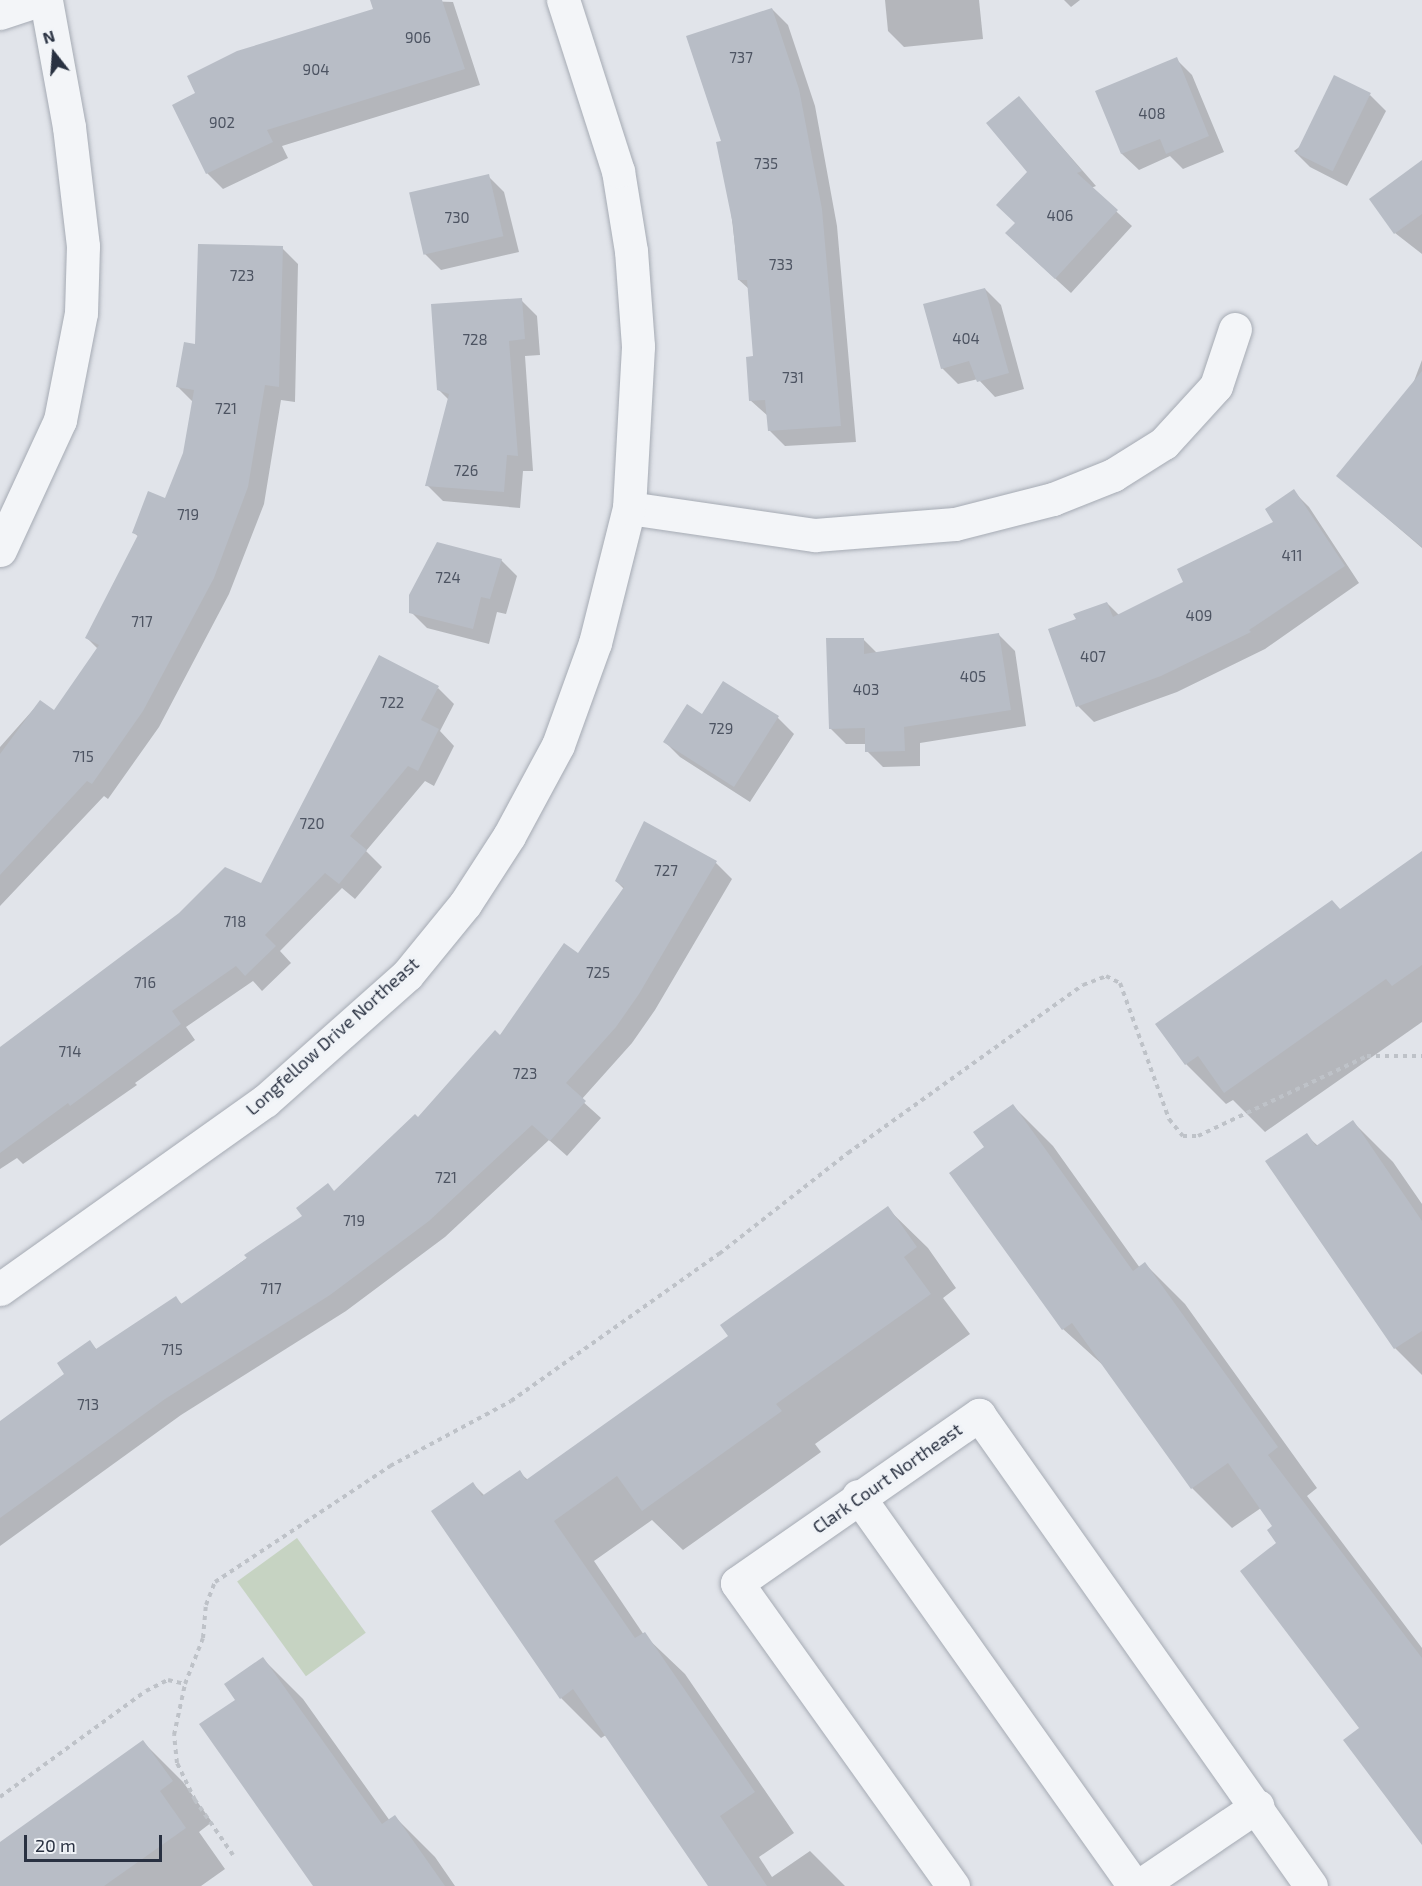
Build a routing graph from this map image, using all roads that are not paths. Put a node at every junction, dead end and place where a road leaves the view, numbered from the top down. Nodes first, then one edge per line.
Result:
1 (39, 0) edge
2 (46, 0) edge
3 (563, 0) edge
4 (0, 13) edge
5 (1235, 329) dead end
6 (629, 508) junction
7 (0, 550) edge
8 (0, 1289) edge
9 (858, 1496) junction
10 (1257, 1806) junction
11 (953, 1886) edge
12 (1134, 1886) edge
13 (1139, 1886) edge
14 (1311, 1886) edge

1 - 4 street
2 - 7 street
3 - 6 street, Longfellow Drive Northeast
5 - 6 street
6 - 8 street, Longfellow Drive Northeast
9 - 10 street, Clark Court Northeast
9 - 11 street, Clark Court Northeast
9 - 12 street
10 - 13 street
10 - 14 street, Clark Court Northeast

